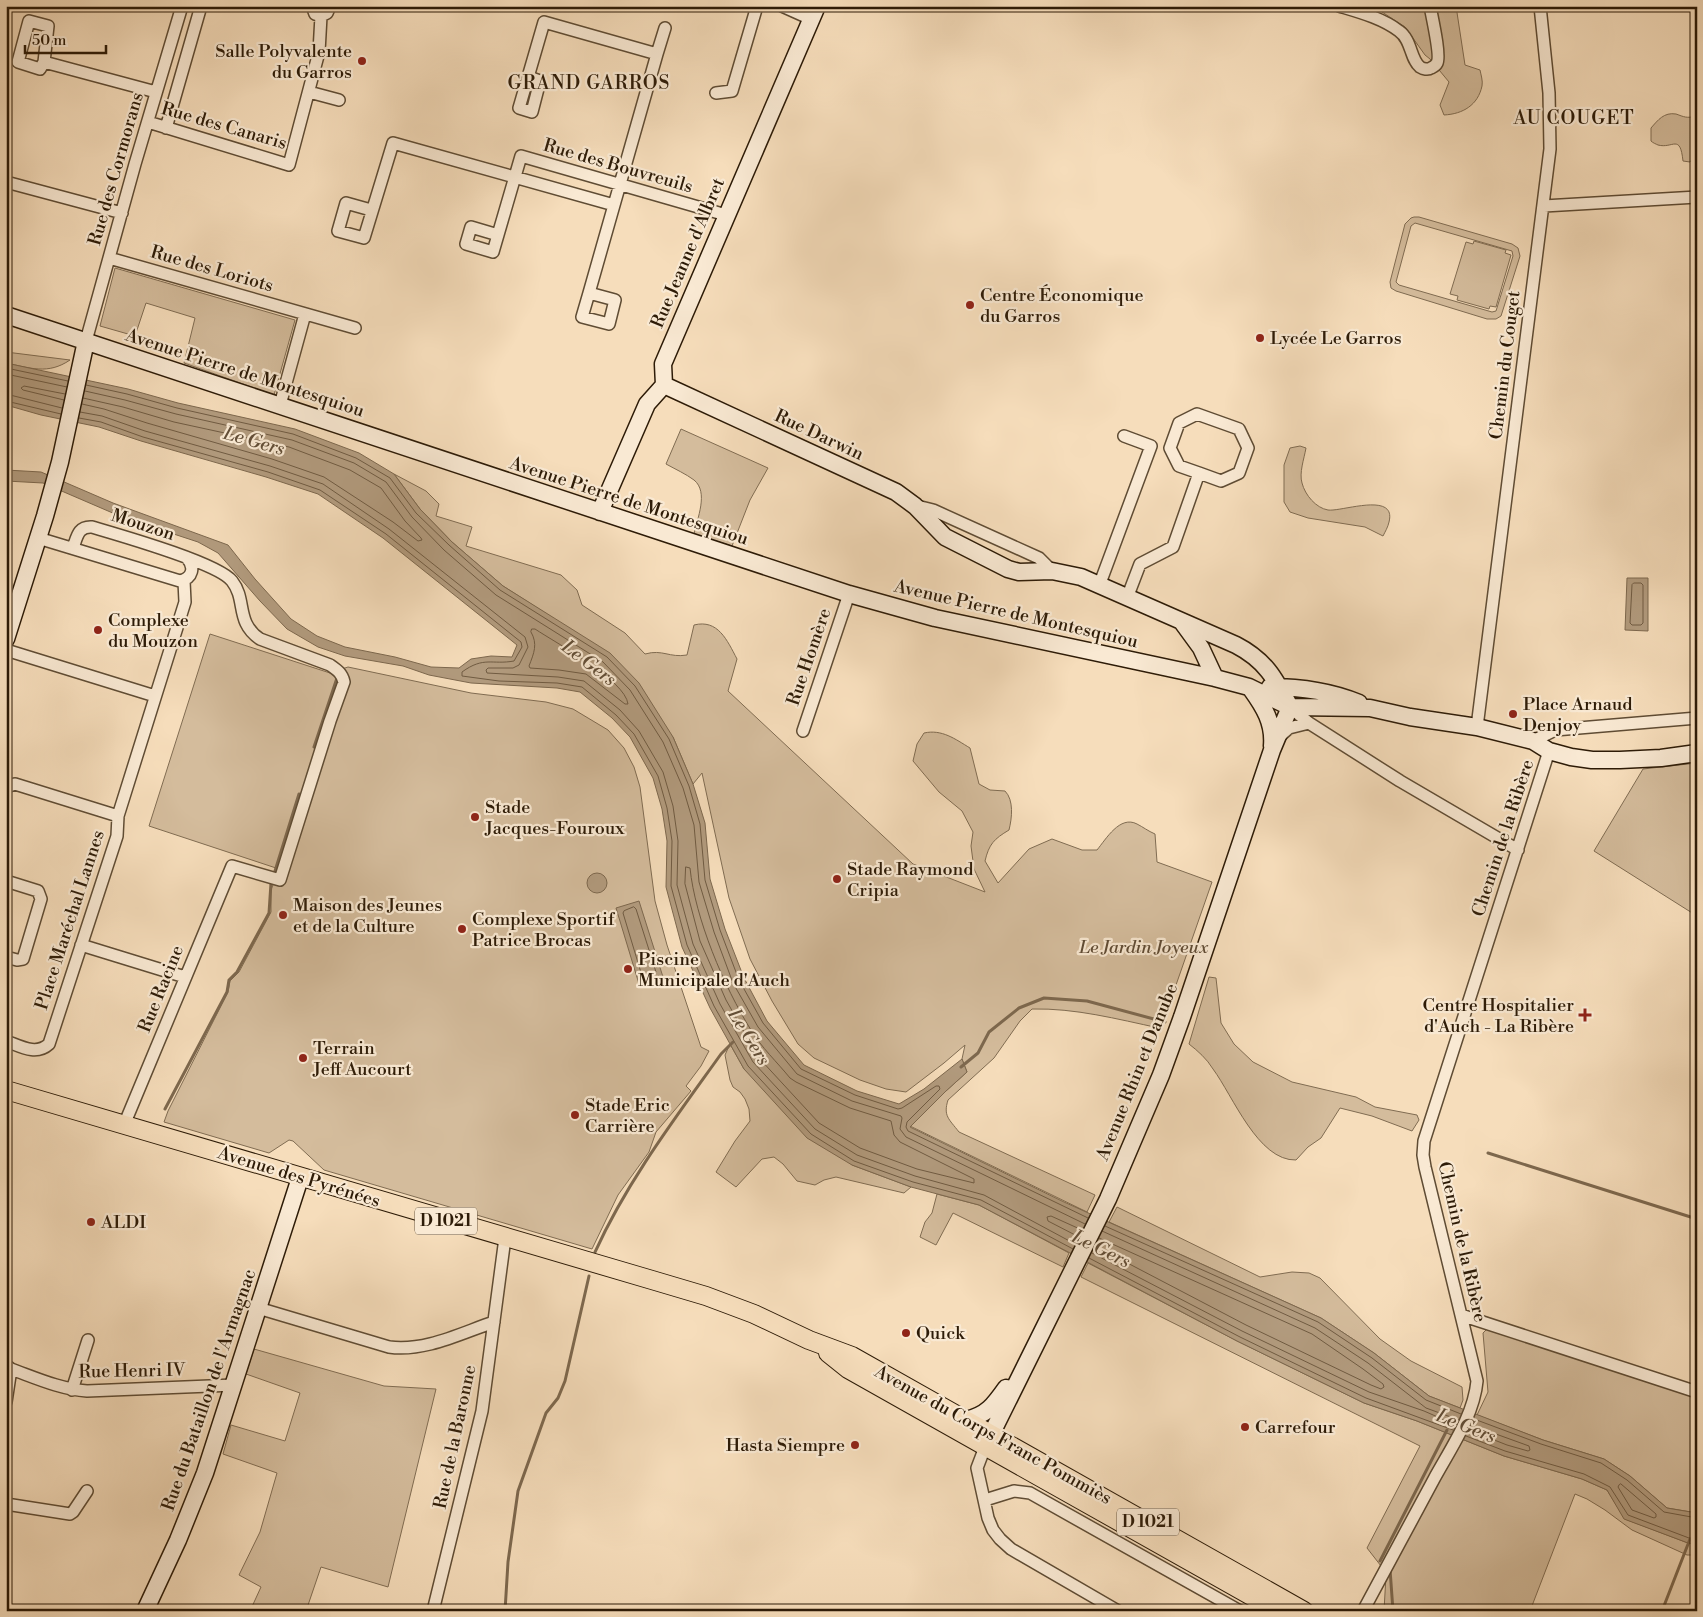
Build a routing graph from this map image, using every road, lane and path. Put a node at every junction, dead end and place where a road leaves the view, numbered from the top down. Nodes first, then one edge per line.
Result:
1 (182, 6) edge
2 (201, 6) edge
3 (312, 6) edge
4 (330, 6) edge
5 (757, 6) edge
6 (782, 6) edge
7 (1339, 6) edge
8 (1430, 6) edge
9 (1540, 6) edge
10 (814, 12) edge
11 (321, 16) junction
12 (665, 28) dead end
13 (657, 54) junction
14 (44, 62) dead end
15 (528, 77) dead end
16 (156, 92) junction
17 (309, 92) junction
18 (716, 93) dead end
19 (339, 100) dead end
20 (148, 122) junction
21 (166, 128) junction
22 (515, 177) junction
23 (6, 182) edge
24 (620, 184) junction
25 (1697, 197) edge
26 (614, 205) junction
27 (1544, 206) junction
28 (372, 210) dead end
29 (122, 214) junction
30 (726, 215) junction
31 (498, 235) dead end
32 (109, 258) junction
33 (589, 293) dead end
34 (305, 314) junction
35 (6, 315) edge
36 (355, 328) dead end
37 (86, 342) junction
38 (664, 385) junction
39 (280, 405) junction
40 (1124, 436) dead end
41 (1199, 474) junction
42 (915, 506) junction
43 (600, 512) junction
44 (38, 538) junction
45 (73, 548) junction
46 (187, 558) junction
47 (1052, 571) junction
48 (184, 581) junction
49 (1099, 586) junction
50 (849, 594) junction
51 (1126, 598) junction
52 (12, 599) edge
53 (1182, 622) junction
54 (6, 638) edge
55 (6, 650) edge
56 (1215, 678) junction
57 (1250, 688) junction
58 (155, 696) junction
59 (1283, 698) junction
60 (1697, 718) edge
61 (1308, 723) junction
62 (1477, 727) junction
63 (803, 731) dead end
64 (1533, 741) junction
65 (1275, 744) junction
66 (1550, 751) junction
67 (1697, 753) edge
68 (6, 787) edge
69 (118, 816) junction
70 (1518, 850) junction
71 (6, 881) edge
72 (81, 944) junction
73 (6, 956) edge
74 (185, 977) junction
75 (6, 1041) edge
76 (6, 1090) edge
77 (124, 1125) junction
78 (300, 1178) junction
79 (505, 1238) junction
80 (592, 1264) joint
81 (258, 1308) junction
82 (1461, 1315) junction
83 (494, 1322) junction
84 (88, 1340) dead end
85 (809, 1340) junction
86 (1031, 1354) junction
87 (9, 1367) edge
88 (234, 1385) junction
89 (72, 1390) junction
90 (1697, 1392) edge
91 (6, 1402) edge
92 (966, 1420) junction
93 (988, 1440) junction
94 (87, 1491) dead end
95 (985, 1500) junction
96 (6, 1504) edge
97 (145, 1611) edge
98 (433, 1611) edge
99 (1118, 1611) edge
100 (1240, 1611) edge
101 (1278, 1611) edge
102 (1304, 1611) edge
103 (1363, 1611) edge

1 - 16 street, Rue des Cormorans
2 - 21 street, Rue des Cormorans
3 - 11 street
4 - 11 street
5 - 18 street
6 - 10 street
7 - 8 street
9 - 27 street, Chemin du Couget
10 - 30 street, Rue Jeanne d'Albret
11 - 17 street, Rue des Canaris
12 - 13 street
13 - 15 street
13 - 24 street
14 - 16 street
16 - 20 street, Rue des Cormorans
17 - 19 street
17 - 21 street, Rue des Canaris
20 - 21 street, Rue des Canaris
20 - 29 street, Rue des Cormorans
22 - 24 street, Rue des Bouvreuils
22 - 26 street
22 - 28 street
22 - 31 street
23 - 29 street
24 - 26 street
24 - 30 street, Rue des Bouvreuils
25 - 27 street
26 - 33 street
27 - 62 street, Chemin du Couget
29 - 32 street, Rue des Cormorans
30 - 38 street, Rue Jeanne d'Albret
32 - 34 street, Rue des Loriots
32 - 37 street, Rue des Cormorans
34 - 36 street, Rue des Loriots
34 - 39 street
35 - 37 street, Avenue Pierre de Montesquiou
37 - 39 street, Avenue Pierre de Montesquiou
37 - 44 street
38 - 42 street, Rue Darwin
38 - 43 street
39 - 43 street, Avenue Pierre de Montesquiou
40 - 49 street
41 - 41 street
41 - 51 street
42 - 47 street
42 - 47 street, Rue Darwin
43 - 50 street, Avenue Pierre de Montesquiou
44 - 45 street
44 - 52 street
45 - 46 street, Mouzon
45 - 48 street
46 - 48 street, Mouzon
46 - 74 street, Rue Racine
47 - 49 street
48 - 58 street, Mouzon
49 - 51 street
50 - 56 street, Avenue Pierre de Montesquiou
50 - 63 street, Rue Homère
51 - 53 street
52 - 54 street
53 - 56 street
53 - 59 street
55 - 58 street
56 - 57 street, Avenue Pierre de Montesquiou
57 - 59 street, Avenue Pierre de Montesquiou
57 - 65 street
58 - 69 street, Mouzon
59 - 61 street
59 - 62 street
59 - 65 street, Avenue Rhin et Danube
60 - 64 street
61 - 65 street
61 - 70 street
62 - 64 street
64 - 66 street
65 - 86 street, Avenue Rhin et Danube
66 - 67 street
66 - 70 street, Chemin de la Ribère
68 - 69 street, Place Maréchal Lannes
69 - 72 street, Place Maréchal Lannes
70 - 82 street, Chemin de la Ribère
71 - 73 street, Place Maréchal Lannes
72 - 74 street
72 - 75 street, Place Maréchal Lannes
74 - 77 street, Rue Racine
76 - 77 main road, Avenue des Pyrénées / D 1021
77 - 78 main road, Avenue des Pyrénées / D 1021
78 - 79 main road, Avenue des Pyrénées / D 1021
78 - 81 street, Rue du Bataillon de l'Armagnac
79 - 80 main road, Avenue des Pyrénées / D 1021
79 - 83 street, Rue de la Baronne
80 - 85 main road, Avenue du Corps Franc Pommiès / D 1021
81 - 83 street
81 - 88 street, Rue du Bataillon de l'Armagnac
82 - 90 street
82 - 103 street, Chemin de la Ribère
83 - 98 street, Rue de la Baronne
84 - 89 street
85 - 92 main road, Avenue du Corps Franc Pommiès / D 1021
85 - 93 main road, Avenue du Corps Franc Pommiès / D 1021
86 - 92 street, Avenue Rhin et Danube
86 - 93 street, Avenue Rhin et Danube
87 - 89 street, Rue Henri IV
87 - 91 street
88 - 89 street, Rue Henri IV
88 - 97 street, Rue du Bataillon de l'Armagnac
92 - 93 main road, Avenue du Corps Franc Pommiès / D 1021
93 - 95 street
93 - 101 main road, Avenue du Corps Franc Pommiès / D 1021
93 - 102 main road, Avenue du Corps Franc Pommiès / D 1021
94 - 96 street
95 - 99 street
95 - 100 street

